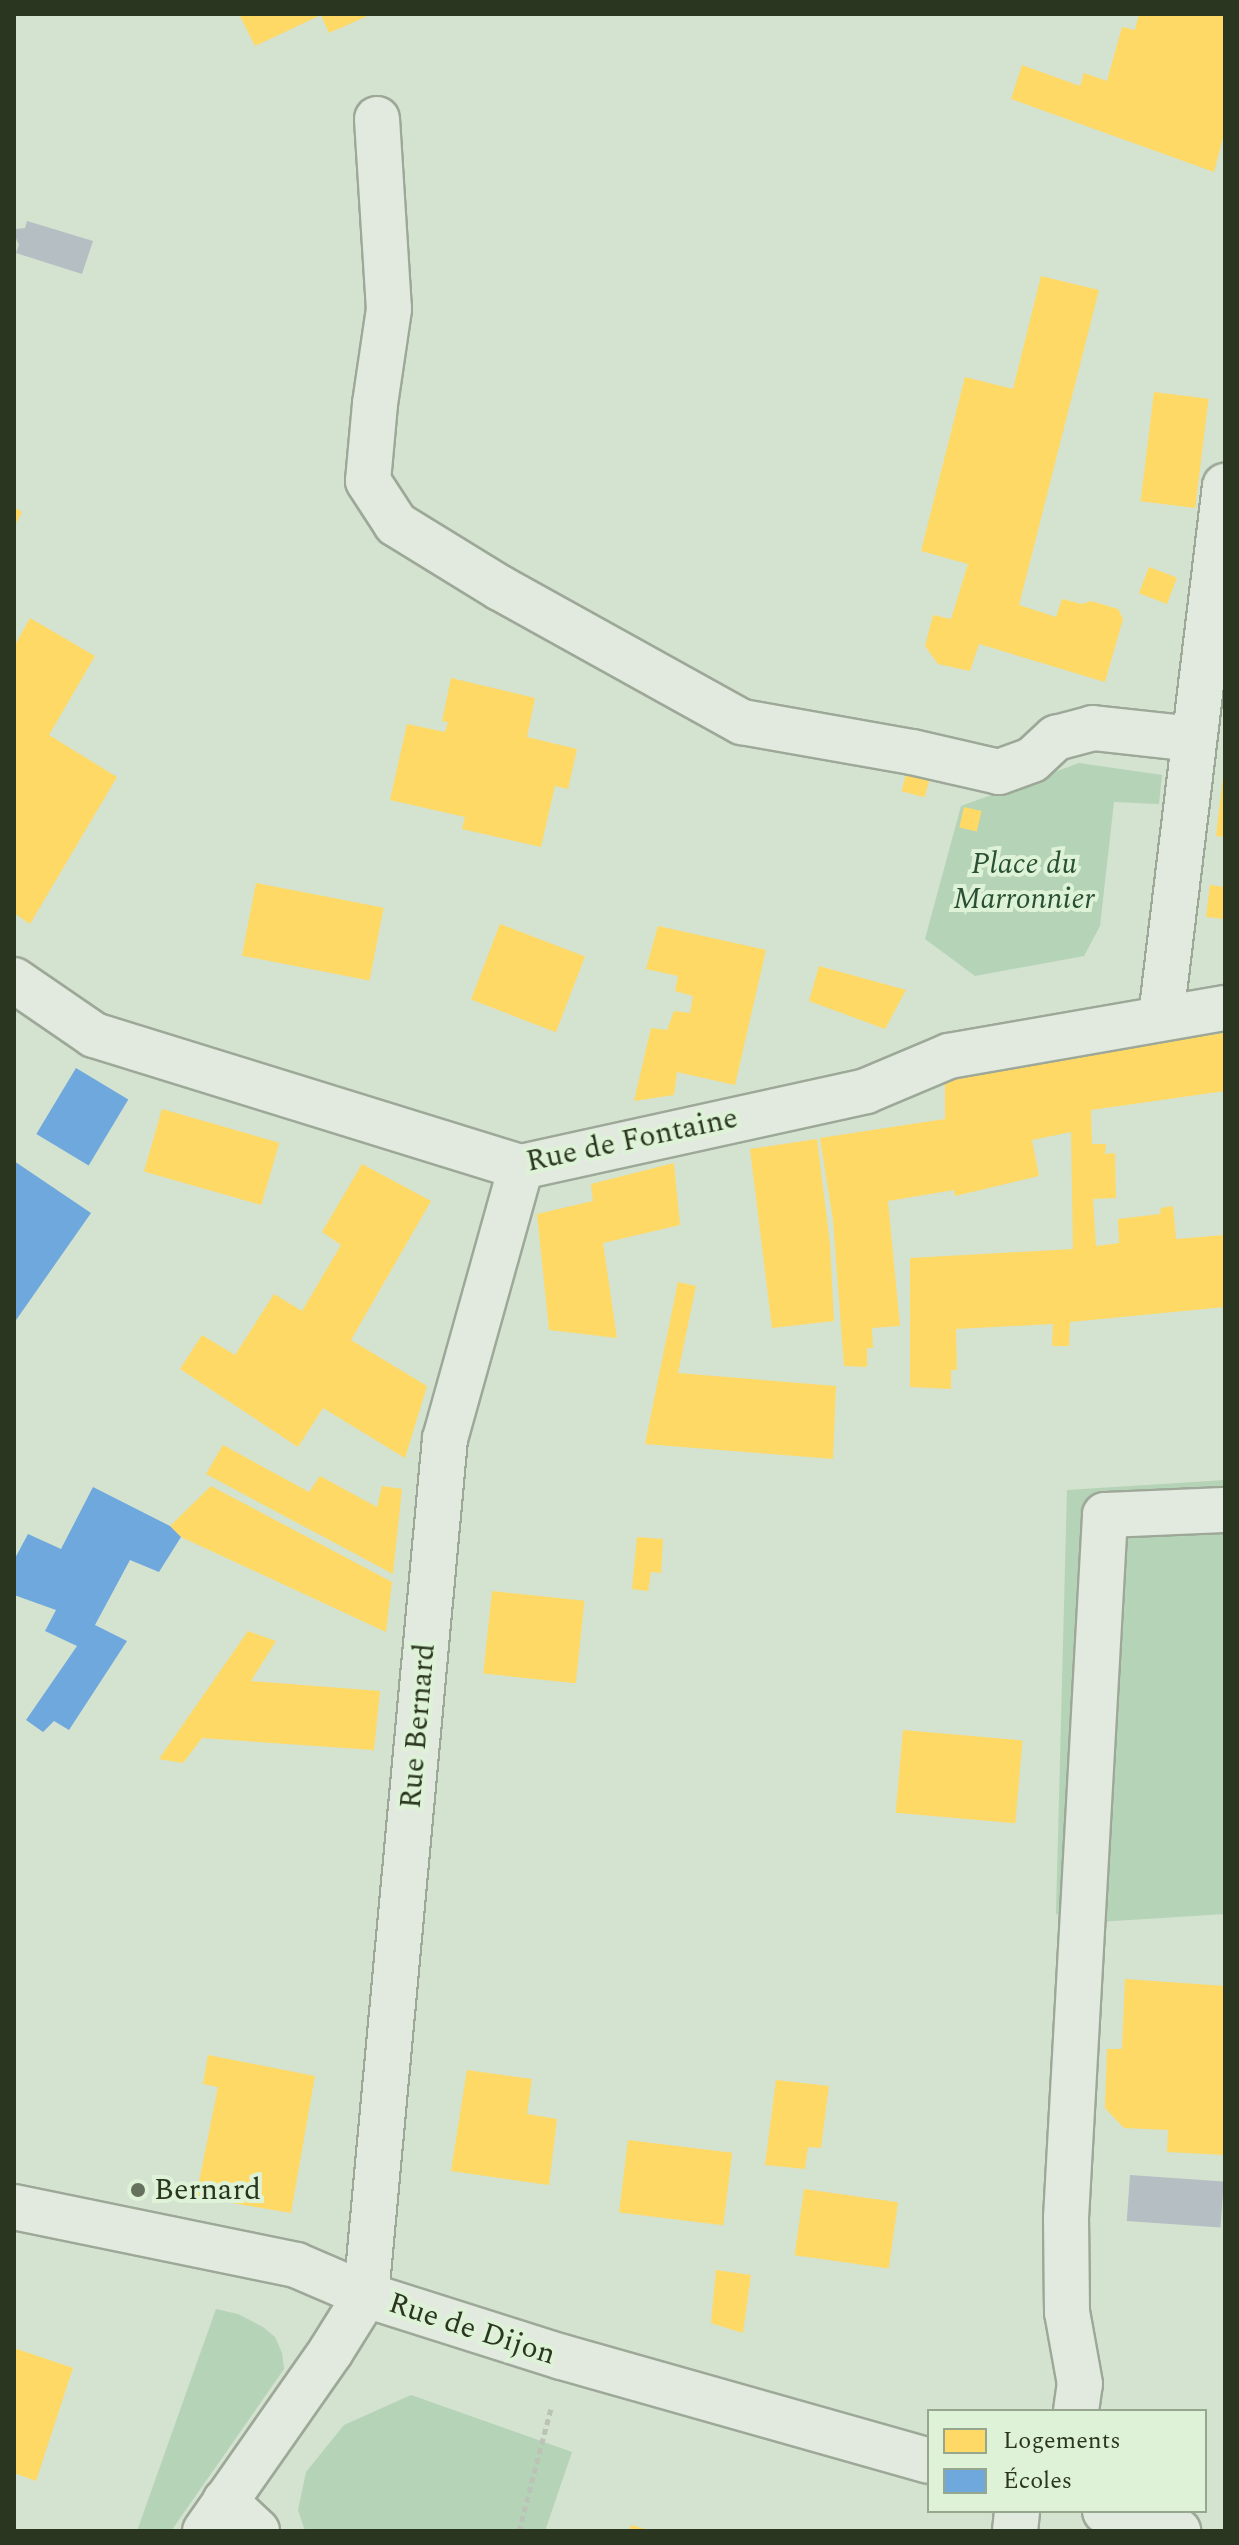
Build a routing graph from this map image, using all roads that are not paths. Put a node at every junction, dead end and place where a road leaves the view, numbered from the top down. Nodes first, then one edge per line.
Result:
1 (377, 119) dead end
2 (1225, 486) edge
3 (1192, 739) junction
4 (14, 980) edge
5 (1225, 1008) edge
6 (1161, 1017) junction
7 (521, 1167) junction
8 (1225, 1510) edge
9 (14, 2207) edge
10 (366, 2295) junction
11 (1076, 2409) edge
12 (927, 2460) edge
13 (1112, 2513) edge
14 (215, 2516) edge
15 (257, 2531) edge
16 (1178, 2531) edge

1 - 3 street
2 - 3 street
3 - 6 street
4 - 7 street, Rue de Fontaine
5 - 6 street, Rue de Fontaine
6 - 7 street, Rue de Fontaine
7 - 10 street, Rue Bernard
8 - 11 street
9 - 10 street, Rue de Dijon
10 - 12 street, Rue de Dijon
10 - 14 street
13 - 16 street
14 - 15 street

